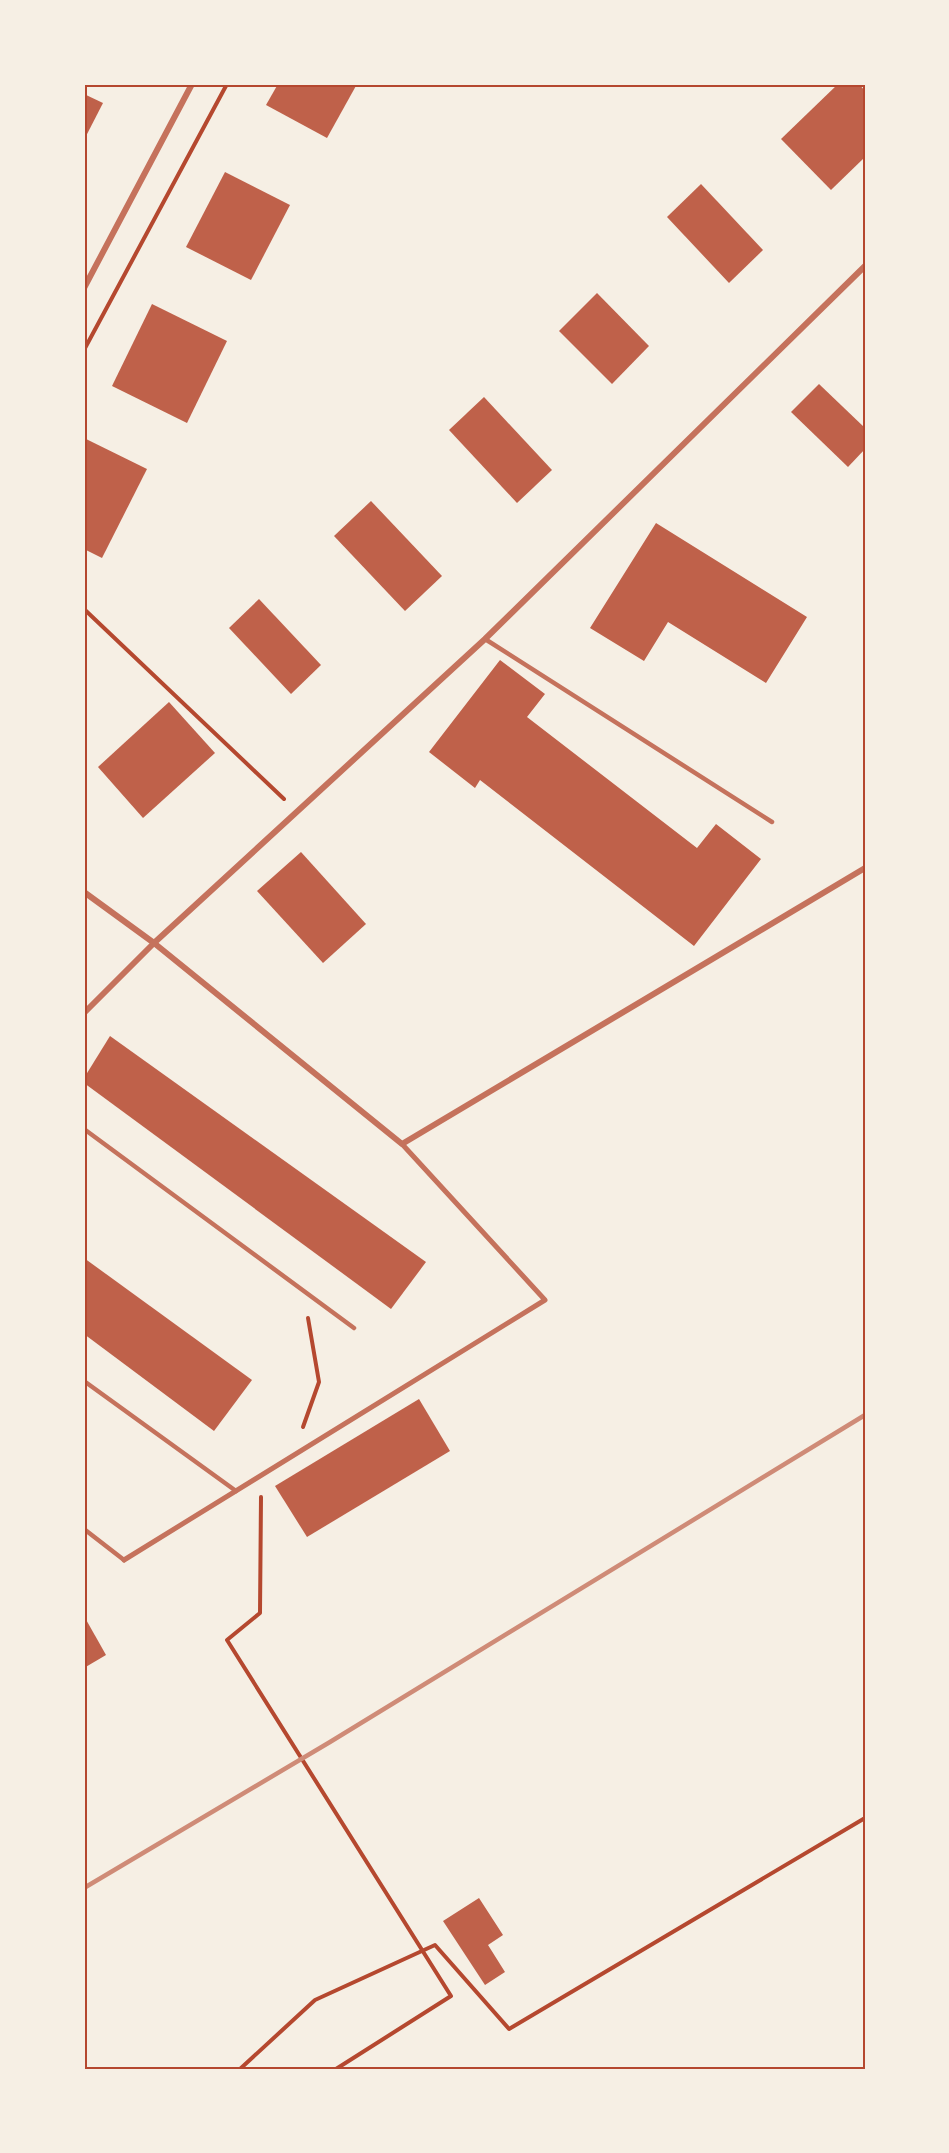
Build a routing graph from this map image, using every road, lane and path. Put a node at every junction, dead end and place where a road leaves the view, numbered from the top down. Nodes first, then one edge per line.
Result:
1 (192, 84) edge
2 (227, 84) edge
3 (865, 266) edge
4 (84, 288) edge
5 (84, 350) edge
6 (84, 609) edge
7 (485, 639) junction
8 (298, 812) junction
9 (772, 822) dead end
10 (865, 868) edge
11 (84, 892) edge
12 (154, 943) junction
13 (84, 1013) edge
14 (84, 1129) edge
15 (402, 1144) junction
16 (304, 1291) junction
17 (354, 1328) dead end
18 (84, 1381) edge
19 (292, 1456) junction
20 (261, 1476) junction
21 (236, 1491) junction
22 (84, 1528) edge
23 (124, 1560) joint
24 (865, 1818) edge
25 (240, 2069) edge
26 (336, 2069) edge

1 - 4 street
2 - 5 path
3 - 7 street
6 - 8 path
7 - 8 street
7 - 9 lane
8 - 12 street
10 - 15 street
11 - 12 street
12 - 13 street
12 - 15 street
14 - 16 lane
15 - 19 street
16 - 17 lane
16 - 19 path
18 - 21 lane
19 - 20 street
20 - 21 street
20 - 26 path
21 - 23 street
22 - 23 lane
24 - 25 path

